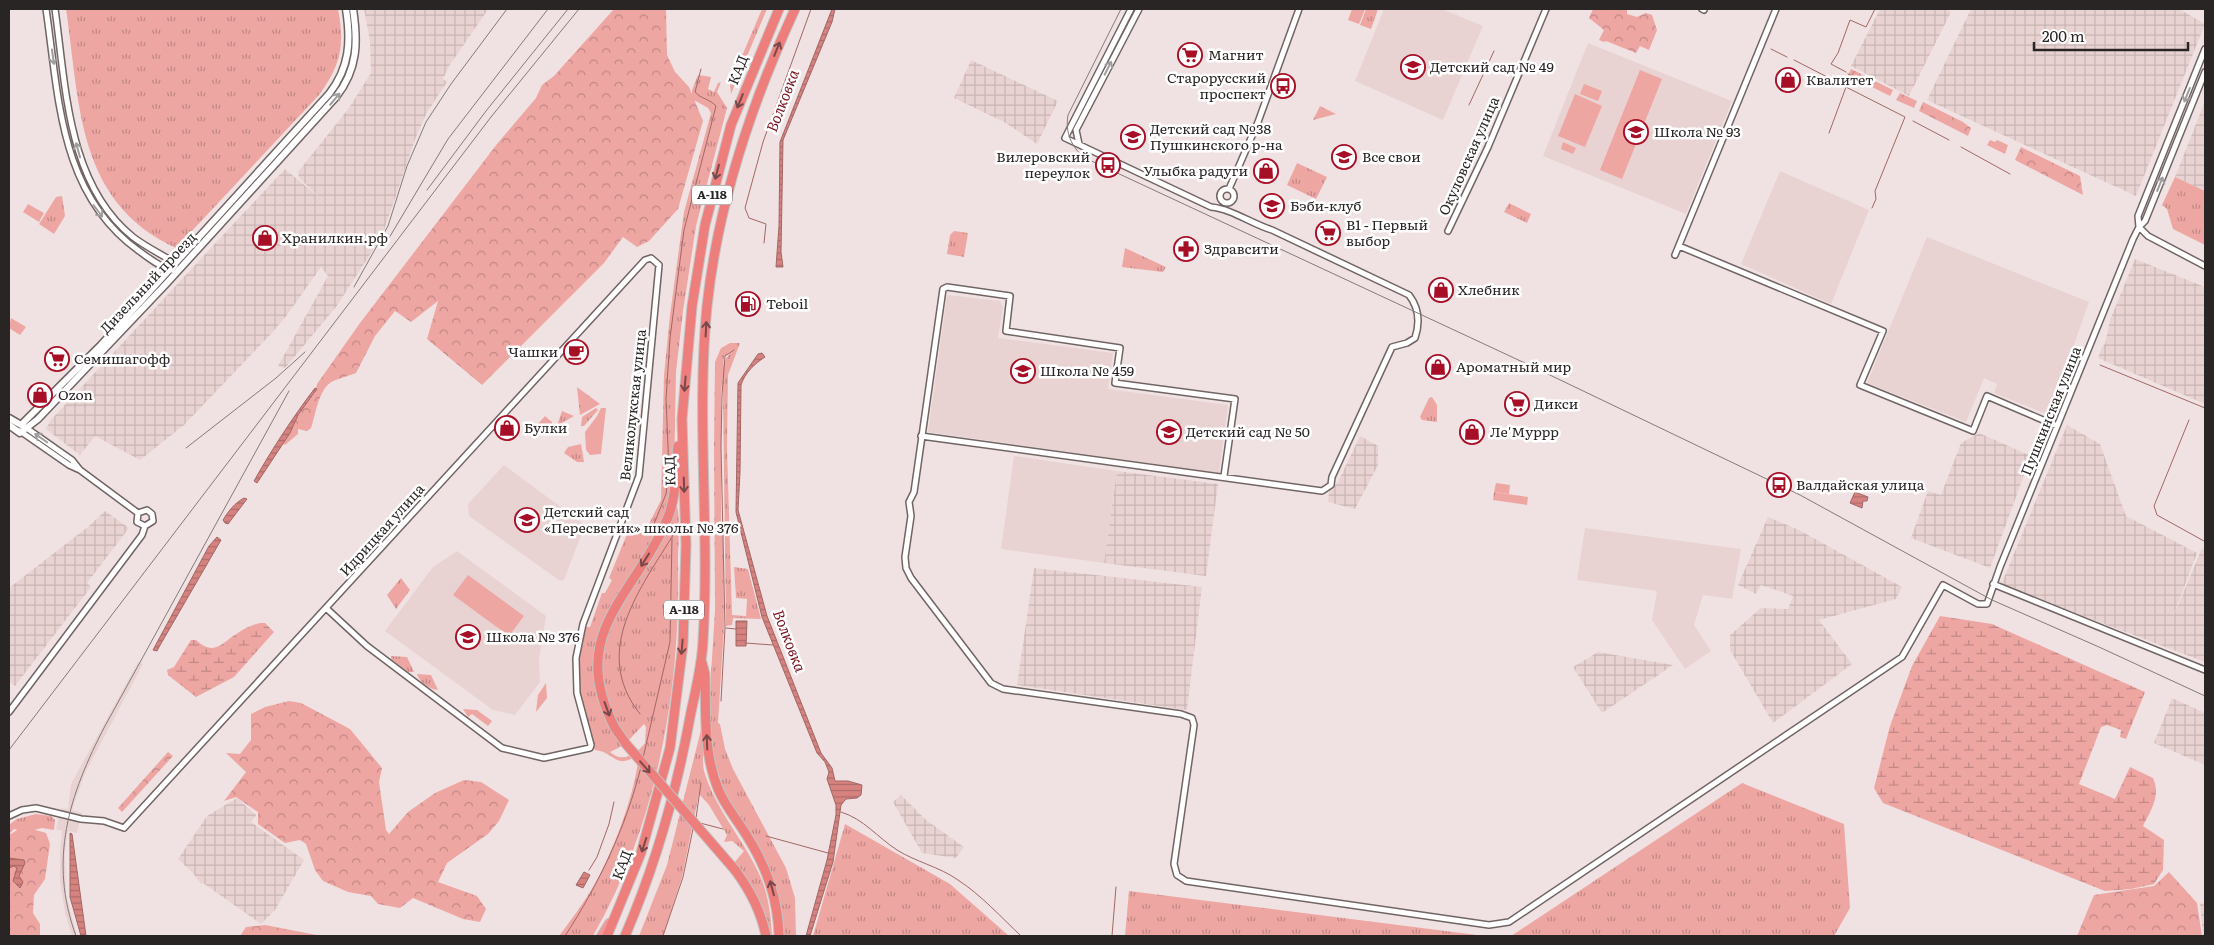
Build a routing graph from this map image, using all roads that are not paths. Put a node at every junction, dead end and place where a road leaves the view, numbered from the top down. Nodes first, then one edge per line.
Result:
1 (46, 9) edge
2 (55, 9) edge
3 (346, 9) edge
4 (354, 9) edge
5 (779, 9) edge
6 (795, 9) edge
7 (1131, 9) edge
8 (1139, 9) edge
9 (1299, 9) edge
10 (1546, 9) edge
11 (1776, 9) edge
12 (2205, 49) edge
13 (2205, 72) edge
14 (1079, 144) junction
15 (1229, 189) junction
16 (1223, 205) junction
17 (2139, 227) junction
18 (1448, 231) dead end
19 (1679, 246) junction
20 (1675, 255) dead end
21 (175, 263) junction
22 (659, 265) joint
23 (2205, 266) edge
24 (168, 270) junction
25 (177, 271) junction
26 (9, 418) edge
27 (682, 418) junction
28 (9, 425) edge
29 (2057, 426) junction
30 (24, 427) junction
31 (20, 433) junction
32 (921, 436) junction
33 (80, 470) junction
34 (1224, 476) junction
35 (138, 513) junction
36 (145, 526) junction
37 (1993, 584) junction
38 (326, 608) junction
39 (701, 659) junction
40 (2205, 670) edge
41 (9, 712) edge
42 (9, 816) edge
43 (622, 902) junction
44 (601, 936) edge
45 (607, 936) edge
46 (625, 936) edge
47 (766, 936) edge
48 (779, 936) edge

1 -> 24 street
21 -> 2 street
3 - 21 street, Дизельный проезд
25 -> 4 street, Дизельный проезд
5 -> 27 highway, КАД / А-118
39 -> 6 highway, КАД / А-118
7 - 14 street
14 -> 8 street
9 - 15 street
10 - 18 street, Окуловская улица
11 - 19 street
12 -> 17 street, Пушкинская улица
17 -> 13 street, Пушкинская улица
14 - 16 street
15 - 16 street
15 - 16 street
16 - 34 street
17 - 23 street
17 - 29 street, Пушкинская улица
19 - 20 street
19 - 29 street
21 - 24 street, Дизельный проезд
21 - 25 street
22 - 38 street, Идрицкая улица
22 - 38 street, Великолукская улица
24 - 25 street
24 - 30 street, Дизельный проезд
25 - 30 street, Дизельный проезд
26 - 30 street
27 -> 43 highway, КАД / А-118
27 -> 47 highway, bridge
28 - 31 street
29 - 37 street, Пушкинская улица
30 - 31 street, Дизельный проезд
33 -> 30 street
31 - 33 street
32 - 34 street
32 - 34 street
32 - 37 street, Пушкинская улица
33 - 35 street
35 - 36 street
35 - 36 street
36 - 41 street
37 - 40 street
38 - 42 street, Идрицкая улица
39 - 46 highway, КАД / А-118
48 -> 39 highway
43 - 44 highway
43 - 45 highway, КАД / А-118

